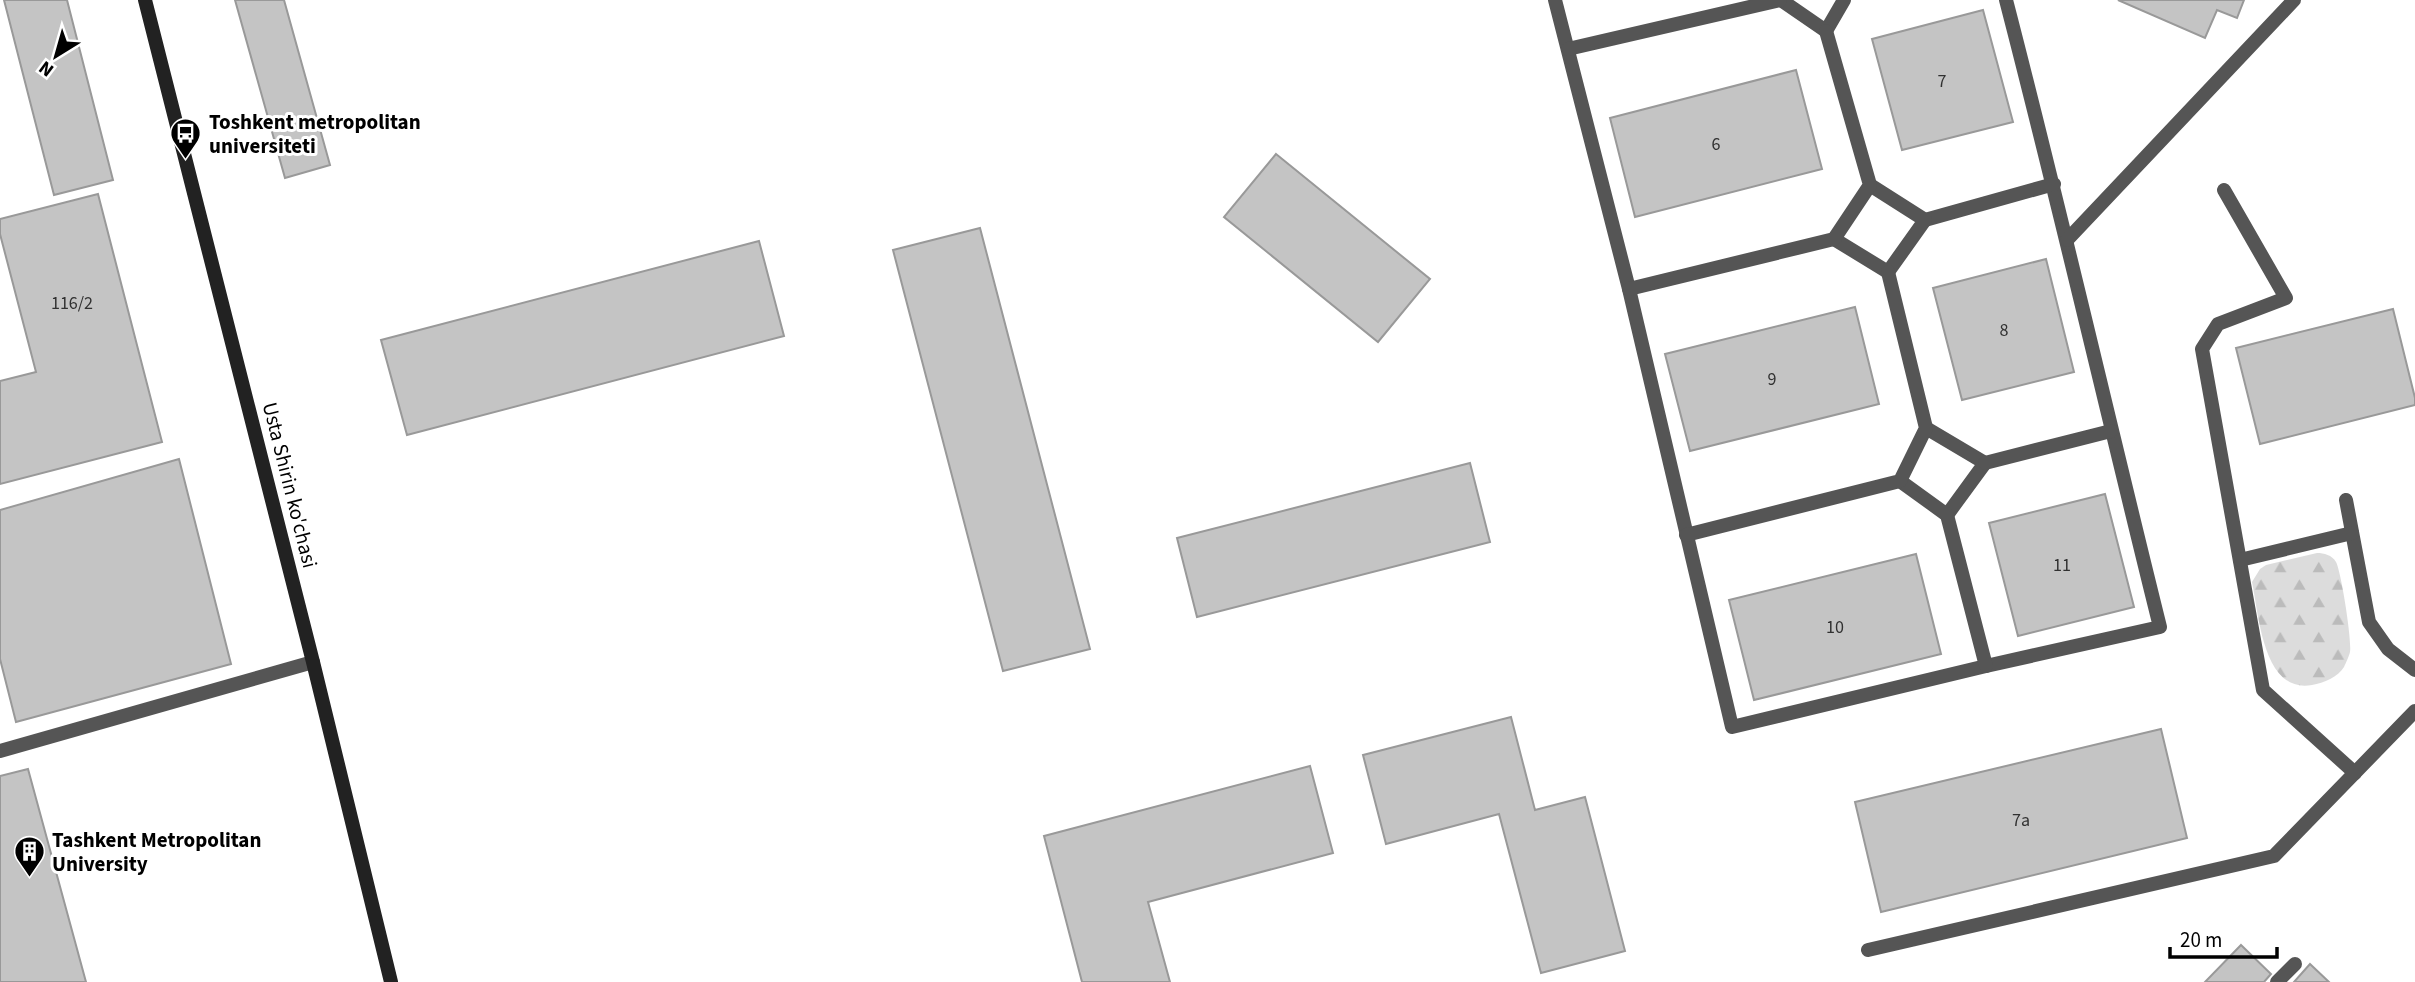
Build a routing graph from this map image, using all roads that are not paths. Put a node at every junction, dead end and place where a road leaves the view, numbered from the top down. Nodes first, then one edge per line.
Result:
1 (145, 0) edge
2 (1555, 0) edge
3 (1781, 0) edge
4 (1844, 0) edge
5 (2006, 0) edge
6 (2294, 0) edge
7 (1826, 31) junction
8 (1568, 49) junction
9 (2054, 184) junction
10 (1870, 185) junction
11 (2224, 190) dead end
12 (1925, 220) junction
13 (1834, 239) junction
14 (2067, 240) junction
15 (1888, 272) junction
16 (1629, 289) junction
17 (1926, 428) junction
18 (2111, 431) junction
19 (1985, 463) junction
20 (1900, 481) junction
21 (2346, 500) dead end
22 (1947, 516) junction
23 (2353, 533) junction
24 (1686, 535) junction
25 (2240, 560) junction
26 (313, 662) junction
27 (1986, 666) junction
28 (2415, 670) edge
29 (2415, 711) edge
30 (0, 751) edge
31 (2355, 772) junction
32 (1868, 950) dead end
33 (2295, 964) dead end
34 (391, 982) edge
35 (2277, 982) edge

1 - 26 main road, Usta Shirin ko'chasi
2 - 8 lane
3 - 7 lane
3 - 8 lane
4 - 7 lane
5 - 9 lane
6 - 14 lane
7 - 10 lane
8 - 16 lane
9 - 12 lane
9 - 14 lane
10 - 12 lane
10 - 13 lane
11 - 25 lane
12 - 15 lane
13 - 15 lane
13 - 16 lane
14 - 18 lane
15 - 17 lane
16 - 24 lane
17 - 19 lane
17 - 20 lane
18 - 19 lane
18 - 27 lane
19 - 22 lane
20 - 22 lane
20 - 24 lane
21 - 23 lane
22 - 27 lane
23 - 25 lane
23 - 28 lane
24 - 27 lane
25 - 31 lane
26 - 30 lane
26 - 34 main road, Usta Shirin ko'chasi
29 - 31 lane
31 - 32 lane
33 - 35 lane

